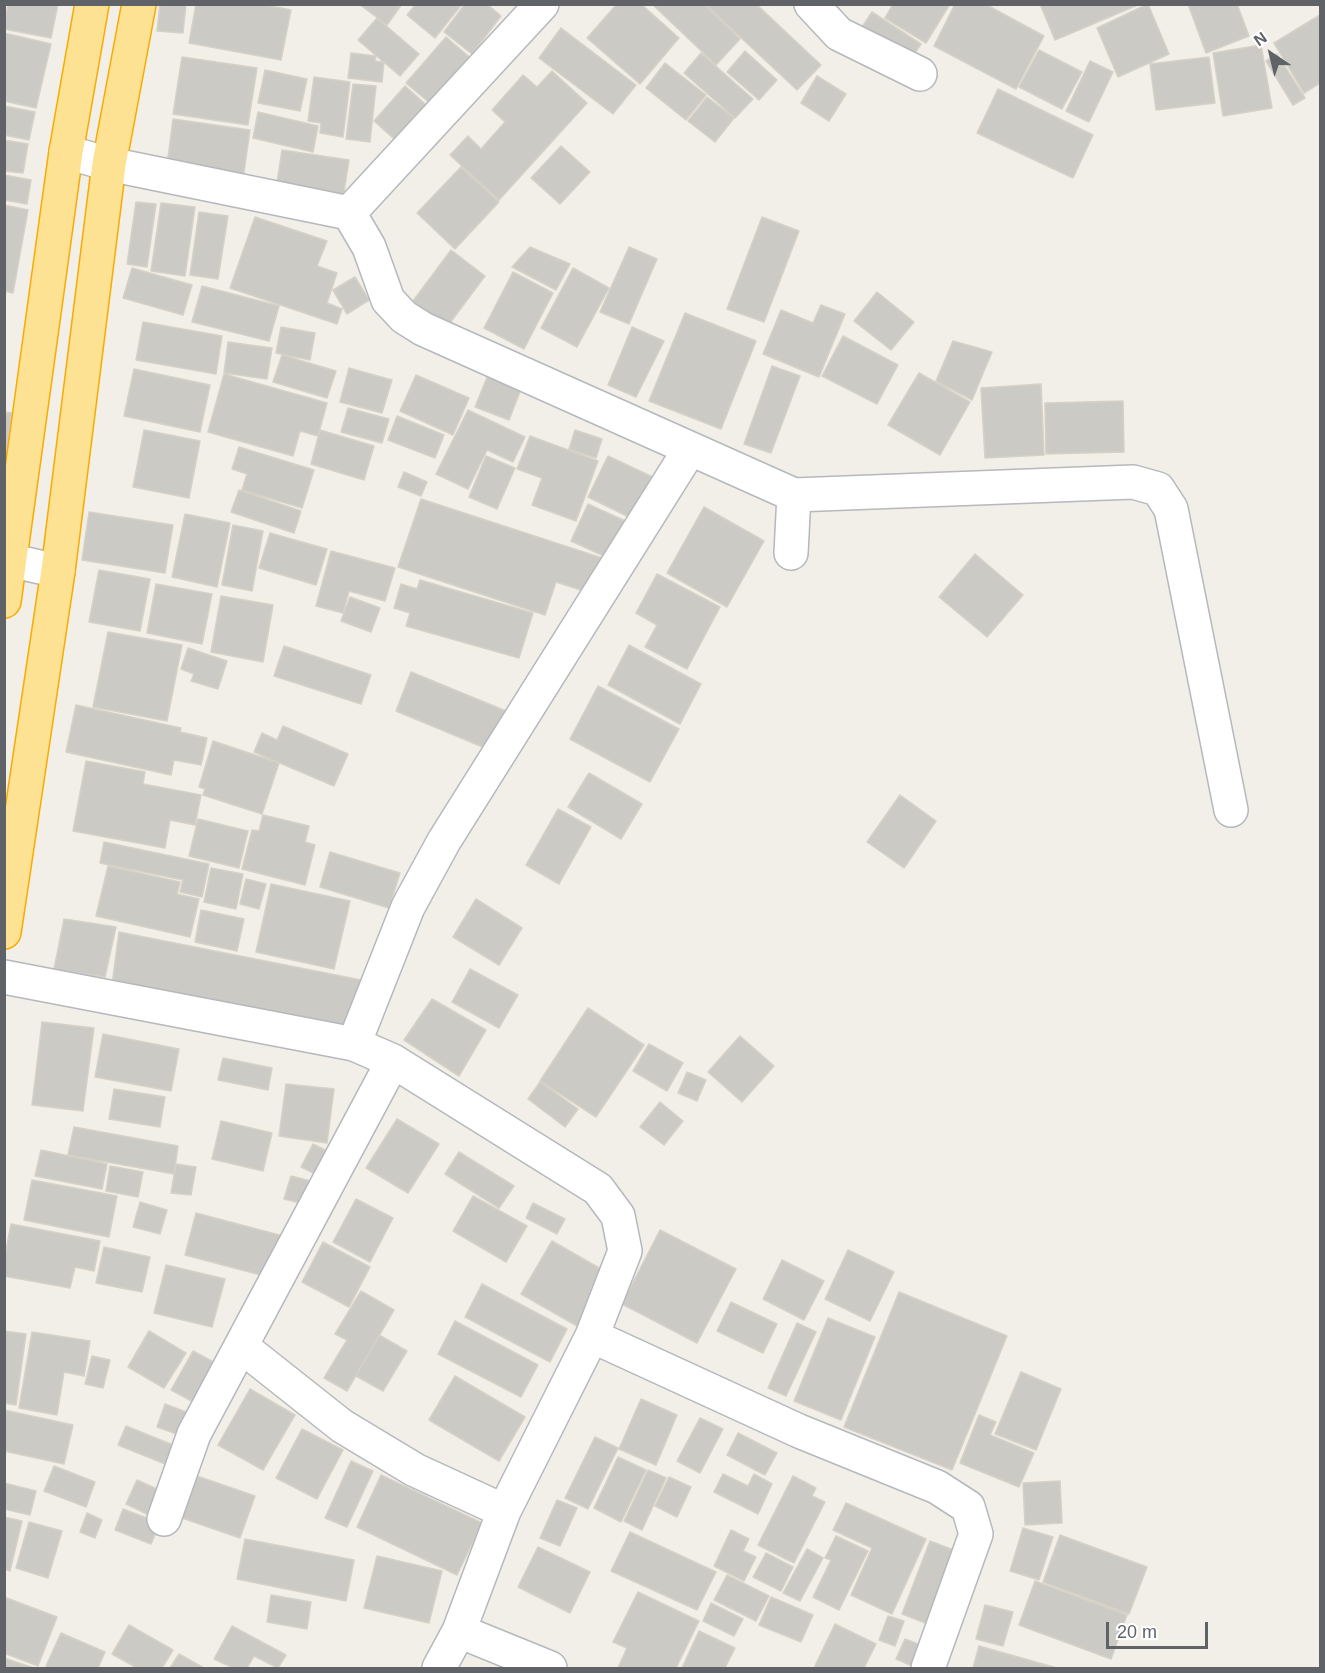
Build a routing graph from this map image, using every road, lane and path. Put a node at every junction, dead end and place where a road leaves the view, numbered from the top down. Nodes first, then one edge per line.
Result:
1 (92, 4) edge
2 (139, 4) edge
3 (542, 4) edge
4 (811, 4) edge
5 (920, 74) dead end
6 (66, 152) junction
7 (109, 164) junction
8 (349, 213) junction
9 (690, 449) junction
10 (794, 495) junction
11 (791, 553) dead end
12 (8, 559) edge
13 (58, 571) junction
14 (4, 601) edge
15 (1231, 810) dead end
16 (4, 932) edge
17 (4, 977) edge
18 (354, 1044) junction
19 (393, 1061) junction
20 (592, 1336) junction
21 (241, 1346) junction
22 (504, 1511) junction
23 (164, 1519) dead end
24 (459, 1631) junction
25 (439, 1668) edge
26 (550, 1668) edge
27 (928, 1668) edge

1 - 6 highway
2 - 7 highway
3 - 8 street
4 - 5 street
6 - 7 street
6 - 12 highway
7 - 8 street
7 - 13 highway
8 - 9 street
9 - 10 street
9 - 18 street
10 - 11 street
10 - 15 street
12 - 13 street
12 - 14 highway
13 - 16 highway
17 - 18 street
18 - 19 street
19 - 20 street
19 - 21 street
20 - 22 street
20 - 27 street
21 - 22 street
21 - 23 street
22 - 24 street
24 - 25 street
24 - 26 street

